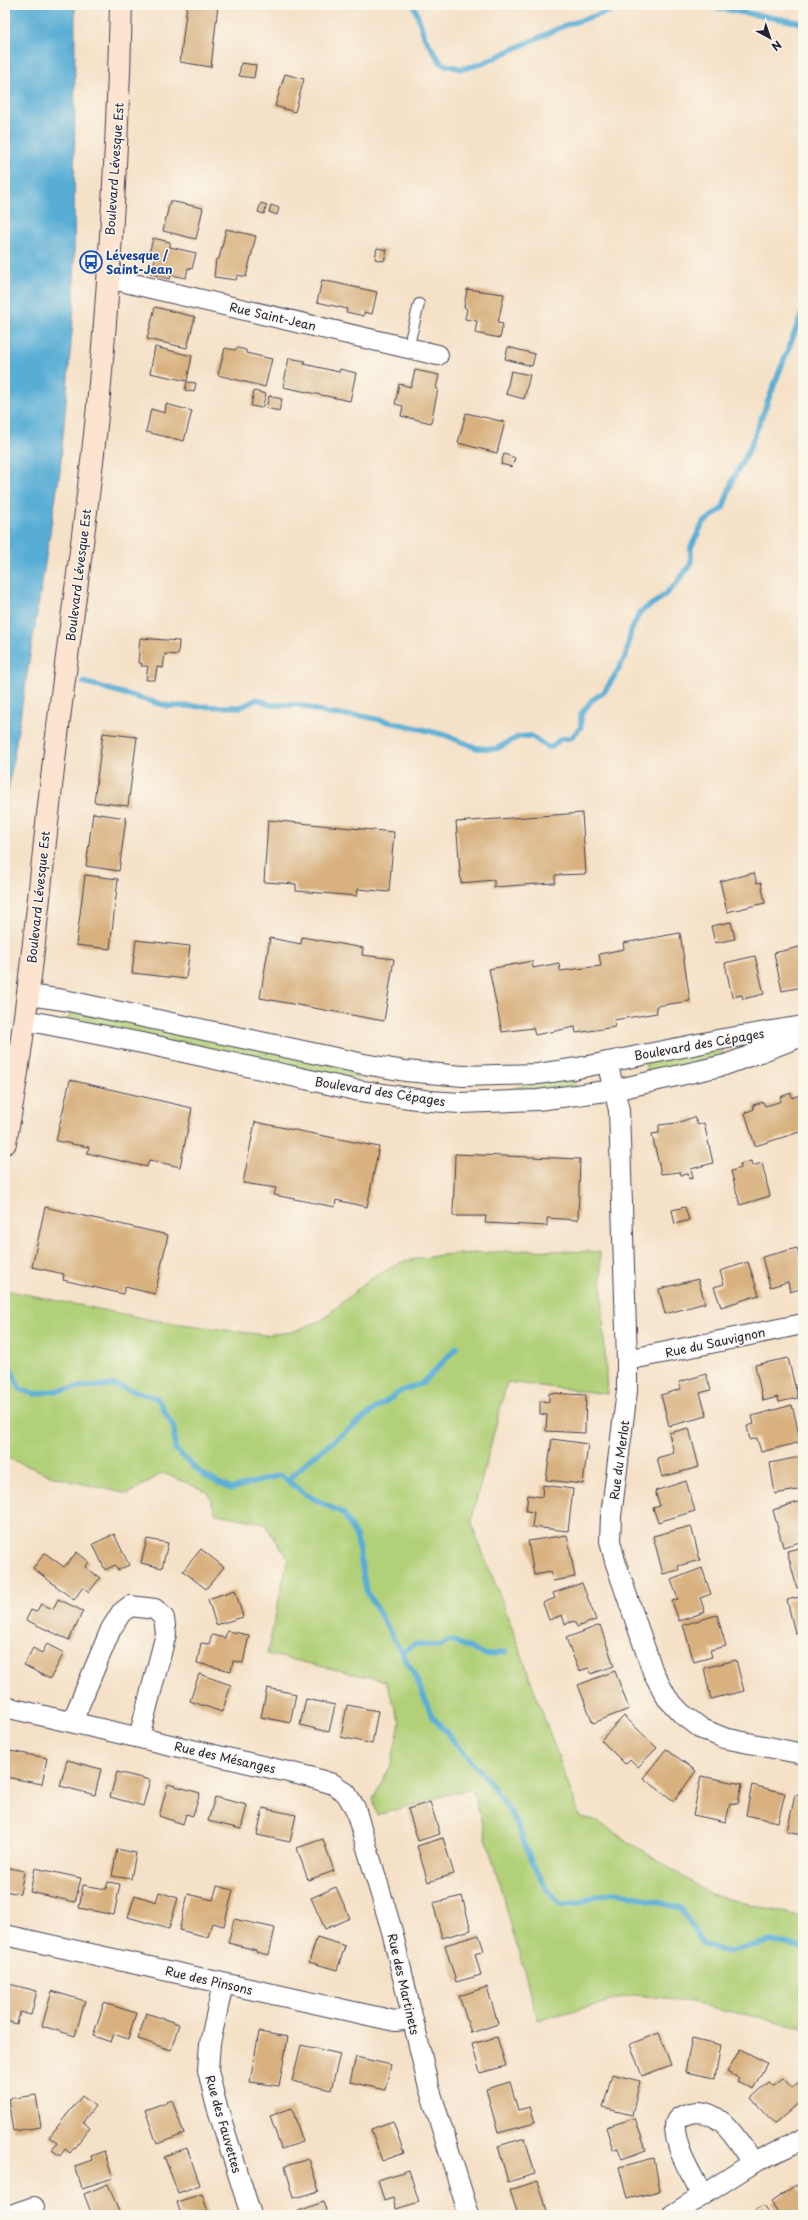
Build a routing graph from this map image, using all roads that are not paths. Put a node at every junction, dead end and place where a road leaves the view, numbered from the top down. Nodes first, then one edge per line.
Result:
1 (121, 5) edge
2 (108, 278) junction
3 (419, 304) dead end
4 (408, 348) junction
5 (438, 355) dead end
6 (28, 995) junction
7 (26, 1020) junction
8 (803, 1026) edge
9 (803, 1036) edge
10 (607, 1062) junction
11 (614, 1090) junction
12 (5, 1143) edge
13 (803, 1324) edge
14 (627, 1360) junction
15 (5, 1707) edge
16 (72, 1722) junction
17 (139, 1737) junction
18 (803, 1754) edge
19 (310, 1777) joint
20 (5, 1935) edge
21 (223, 1984) junction
22 (412, 2019) junction
23 (803, 2139) edge
24 (753, 2163) junction
25 (702, 2195) junction
26 (34, 2207) dead end
27 (11, 2215) edge
28 (251, 2215) edge
29 (469, 2215) edge
30 (672, 2215) edge

1 - 2 street, Boulevard Lévesque Est
2 - 4 street, Rue Saint-Jean
2 - 6 street, Boulevard Lévesque Est
3 - 4 lane
4 - 5 street, Rue Saint-Jean
6 - 7 street, Boulevard Lévesque Est
6 - 10 street, Boulevard des Cépages
7 - 11 street, Boulevard des Cépages
7 - 12 street, Boulevard Lévesque Est
8 - 10 street, Boulevard des Cépages
9 - 11 street, Boulevard des Cépages
10 - 11 street, Rue du Merlot
11 - 14 street, Rue du Merlot
13 - 14 street, Rue du Sauvignon
14 - 18 street, Rue du Merlot
15 - 16 street, Rue des Mésanges
16 - 17 street, Rue des Mésanges
16 - 17 street
17 - 19 street, Rue des Mésanges
19 - 22 street, Rue des Martinets
20 - 21 street, Rue des Pinsons
21 - 22 street, Rue des Pinsons
21 - 28 street, Rue des Fauvettes
22 - 29 street, Rue des Martinets
23 - 24 street
24 - 25 street
24 - 25 street
25 - 30 street
26 - 27 street

